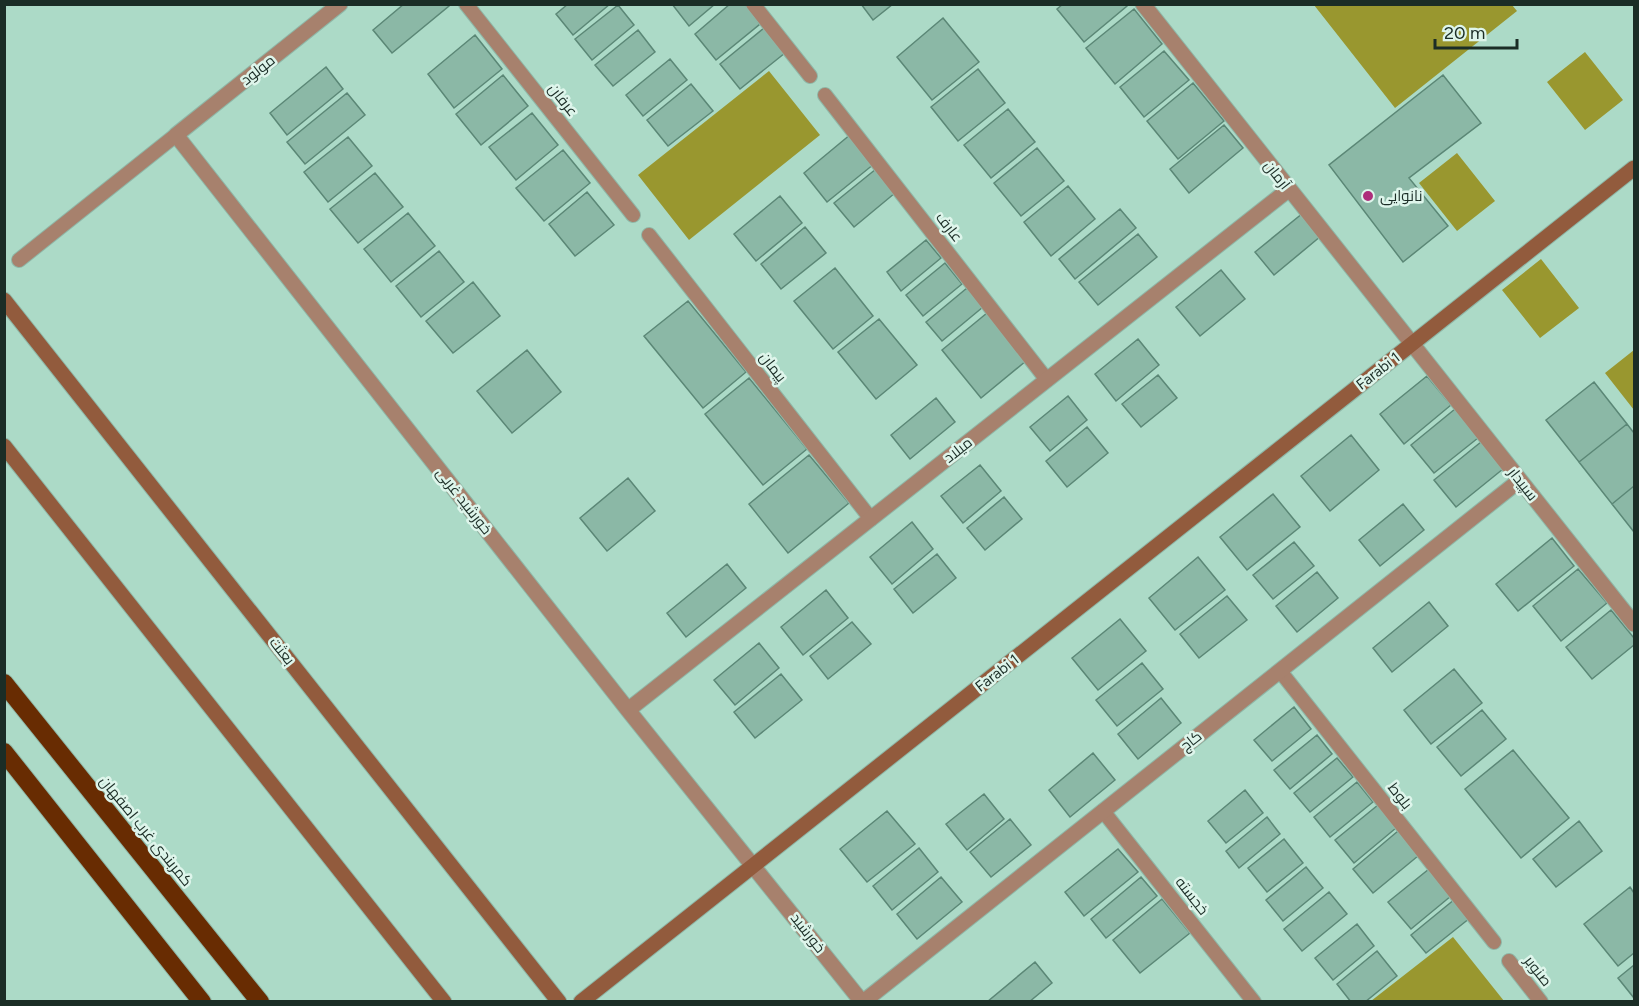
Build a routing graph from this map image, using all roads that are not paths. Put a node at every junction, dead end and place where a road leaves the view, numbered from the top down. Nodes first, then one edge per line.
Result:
1 (340, 4) edge
2 (466, 4) edge
3 (753, 4) edge
4 (1143, 4) edge
5 (810, 76) dead end
6 (825, 95) dead end
7 (176, 135) junction
8 (1635, 168) edge
9 (1288, 190) junction
10 (633, 215) dead end
11 (648, 235) dead end
12 (19, 260) dead end
13 (4, 300) edge
14 (1412, 344) junction
15 (1047, 380) junction
16 (4, 446) edge
17 (1520, 480) junction
18 (870, 519) junction
19 (1635, 624) edge
20 (1280, 671) junction
21 (4, 683) edge
22 (628, 710) junction
23 (4, 752) edge
24 (1103, 811) junction
25 (753, 865) junction
26 (1494, 942) dead end
27 (1509, 961) dead end
28 (202, 1002) edge
29 (260, 1002) edge
30 (444, 1002) edge
31 (559, 1002) edge
32 (581, 1002) edge
33 (862, 1002) edge
34 (1254, 1002) edge
35 (1541, 1002) edge

1 - 7 street, مولود
2 - 10 lane, عرفان
3 - 5 lane
4 - 9 street, آرمان
6 - 15 lane, عارف
7 - 12 lane
7 - 22 street, خورشید غربی
8 - 14 main road, Farabi 1
9 - 14 street, آرمان
9 - 15 street, میلاد
11 - 18 lane, پیمان
13 - 31 main road, بعثت
14 - 17 street, سپیدار
14 - 25 main road, Farabi 1
15 - 18 street, میلاد
16 - 30 main road
17 - 19 street, سپیدار
17 - 20 street, کاج
18 - 22 street, میلاد
20 - 24 street, کاج
20 - 26 lane, بلوط
21 - 29 highway, کمربندی غرب اصفهان
22 - 25 street, خورشید غربی
23 - 28 highway
24 - 33 street, کاج
24 - 34 lane, خجسته
25 - 32 main road, Farabi 1
25 - 33 street, خورشید
27 - 35 lane, صنوبر

